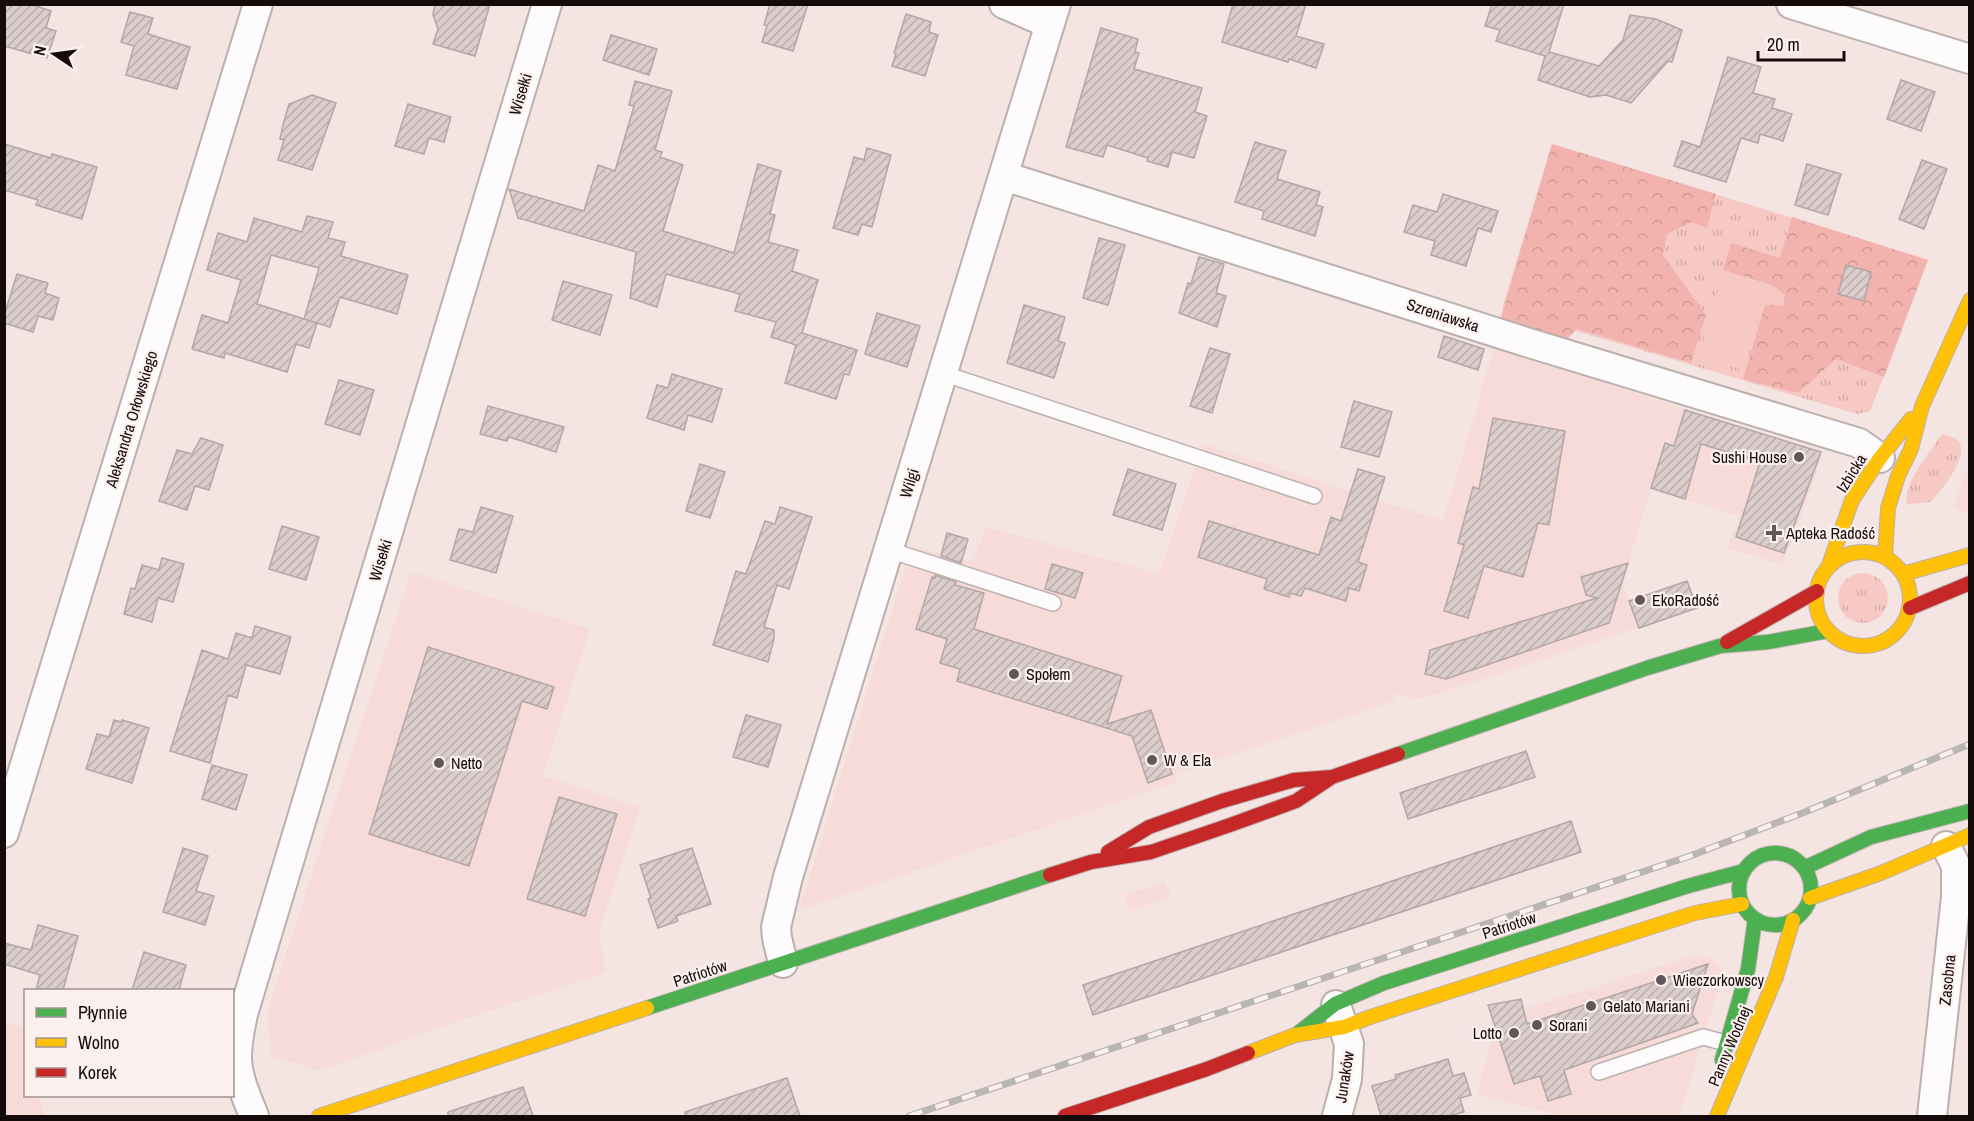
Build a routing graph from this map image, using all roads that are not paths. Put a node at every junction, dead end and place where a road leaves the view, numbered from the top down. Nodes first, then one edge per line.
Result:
1 (258, 4) edge
2 (547, 4) edge
3 (1004, 4) edge
4 (1791, 4) edge
5 (1053, 14) edge
6 (1970, 58) edge
7 (1004, 176) junction
8 (1970, 300) edge
9 (942, 373) junction
10 (1922, 406) junction
11 (1880, 458) junction
12 (1314, 496) dead end
13 (889, 550) junction
14 (1970, 555) edge
15 (1885, 557) junction
16 (1828, 568) junction
17 (1903, 574) junction
18 (1970, 583) edge
19 (1817, 591) junction
20 (1053, 603) dead end
21 (1910, 608) junction
22 (1828, 631) junction
23 (1720, 646) junction
24 (1332, 777) junction
25 (1970, 811) edge
26 (4, 833) edge
27 (1958, 841) edge
28 (1091, 862) junction
29 (1804, 868) junction
30 (1744, 871) junction
31 (1810, 898) junction
32 (1742, 904) junction
33 (1755, 919) junction
34 (1793, 920) junction
35 (783, 963) junction
36 (1340, 1016) junction
37 (1295, 1035) junction
38 (1726, 1043) junction
39 (1599, 1072) dead end
40 (1717, 1074) dead end
41 (1711, 1095) dead end
42 (254, 1116) edge
43 (319, 1116) edge
44 (1065, 1116) edge
45 (1337, 1116) edge
46 (1705, 1116) edge
47 (1717, 1116) edge
48 (1932, 1116) edge

1 - 26 street, Aleksandra Orłowskiego
2 - 42 street, Wisełki
3 - 5 street
4 - 6 street
5 - 7 street, Wilgi
7 - 9 street, Wilgi
7 - 11 street, Szreniawska
8 - 10 main road, Izbicka
9 - 12 lane
9 - 13 street, Wilgi
10 - 11 main road, Izbicka
10 - 15 main road, Izbicka
11 - 16 main road, Izbicka
13 - 20 lane
13 - 35 street, Wilgi
14 - 17 main road
15 - 16 main road
15 - 17 main road
16 - 19 main road
17 - 21 main road
18 - 21 main road
19 - 22 main road
19 - 23 main road, Patriotów
21 - 22 main road
22 - 23 main road, Patriotów
23 - 24 main road, Patriotów
24 - 28 main road, Patriotów
24 - 28 main road, Patriotów
25 - 29 main road
27 - 31 main road
27 - 48 street, Zasobna
28 - 35 main road, Patriotów
29 - 30 main road
29 - 31 main road
30 - 32 main road
30 - 36 main road, Patriotów
31 - 34 main road
32 - 33 main road
32 - 36 main road, Patriotów
33 - 34 main road
33 - 38 main road, Panny Wodnej
34 - 47 main road, Panny Wodnej
35 - 43 main road, Patriotów
36 - 37 main road, Patriotów
36 - 37 main road, Patriotów
36 - 45 street, Junaków
37 - 44 main road, Patriotów
38 - 39 lane
38 - 40 main road, Panny Wodnej
41 - 46 main road, Panny Wodnej

